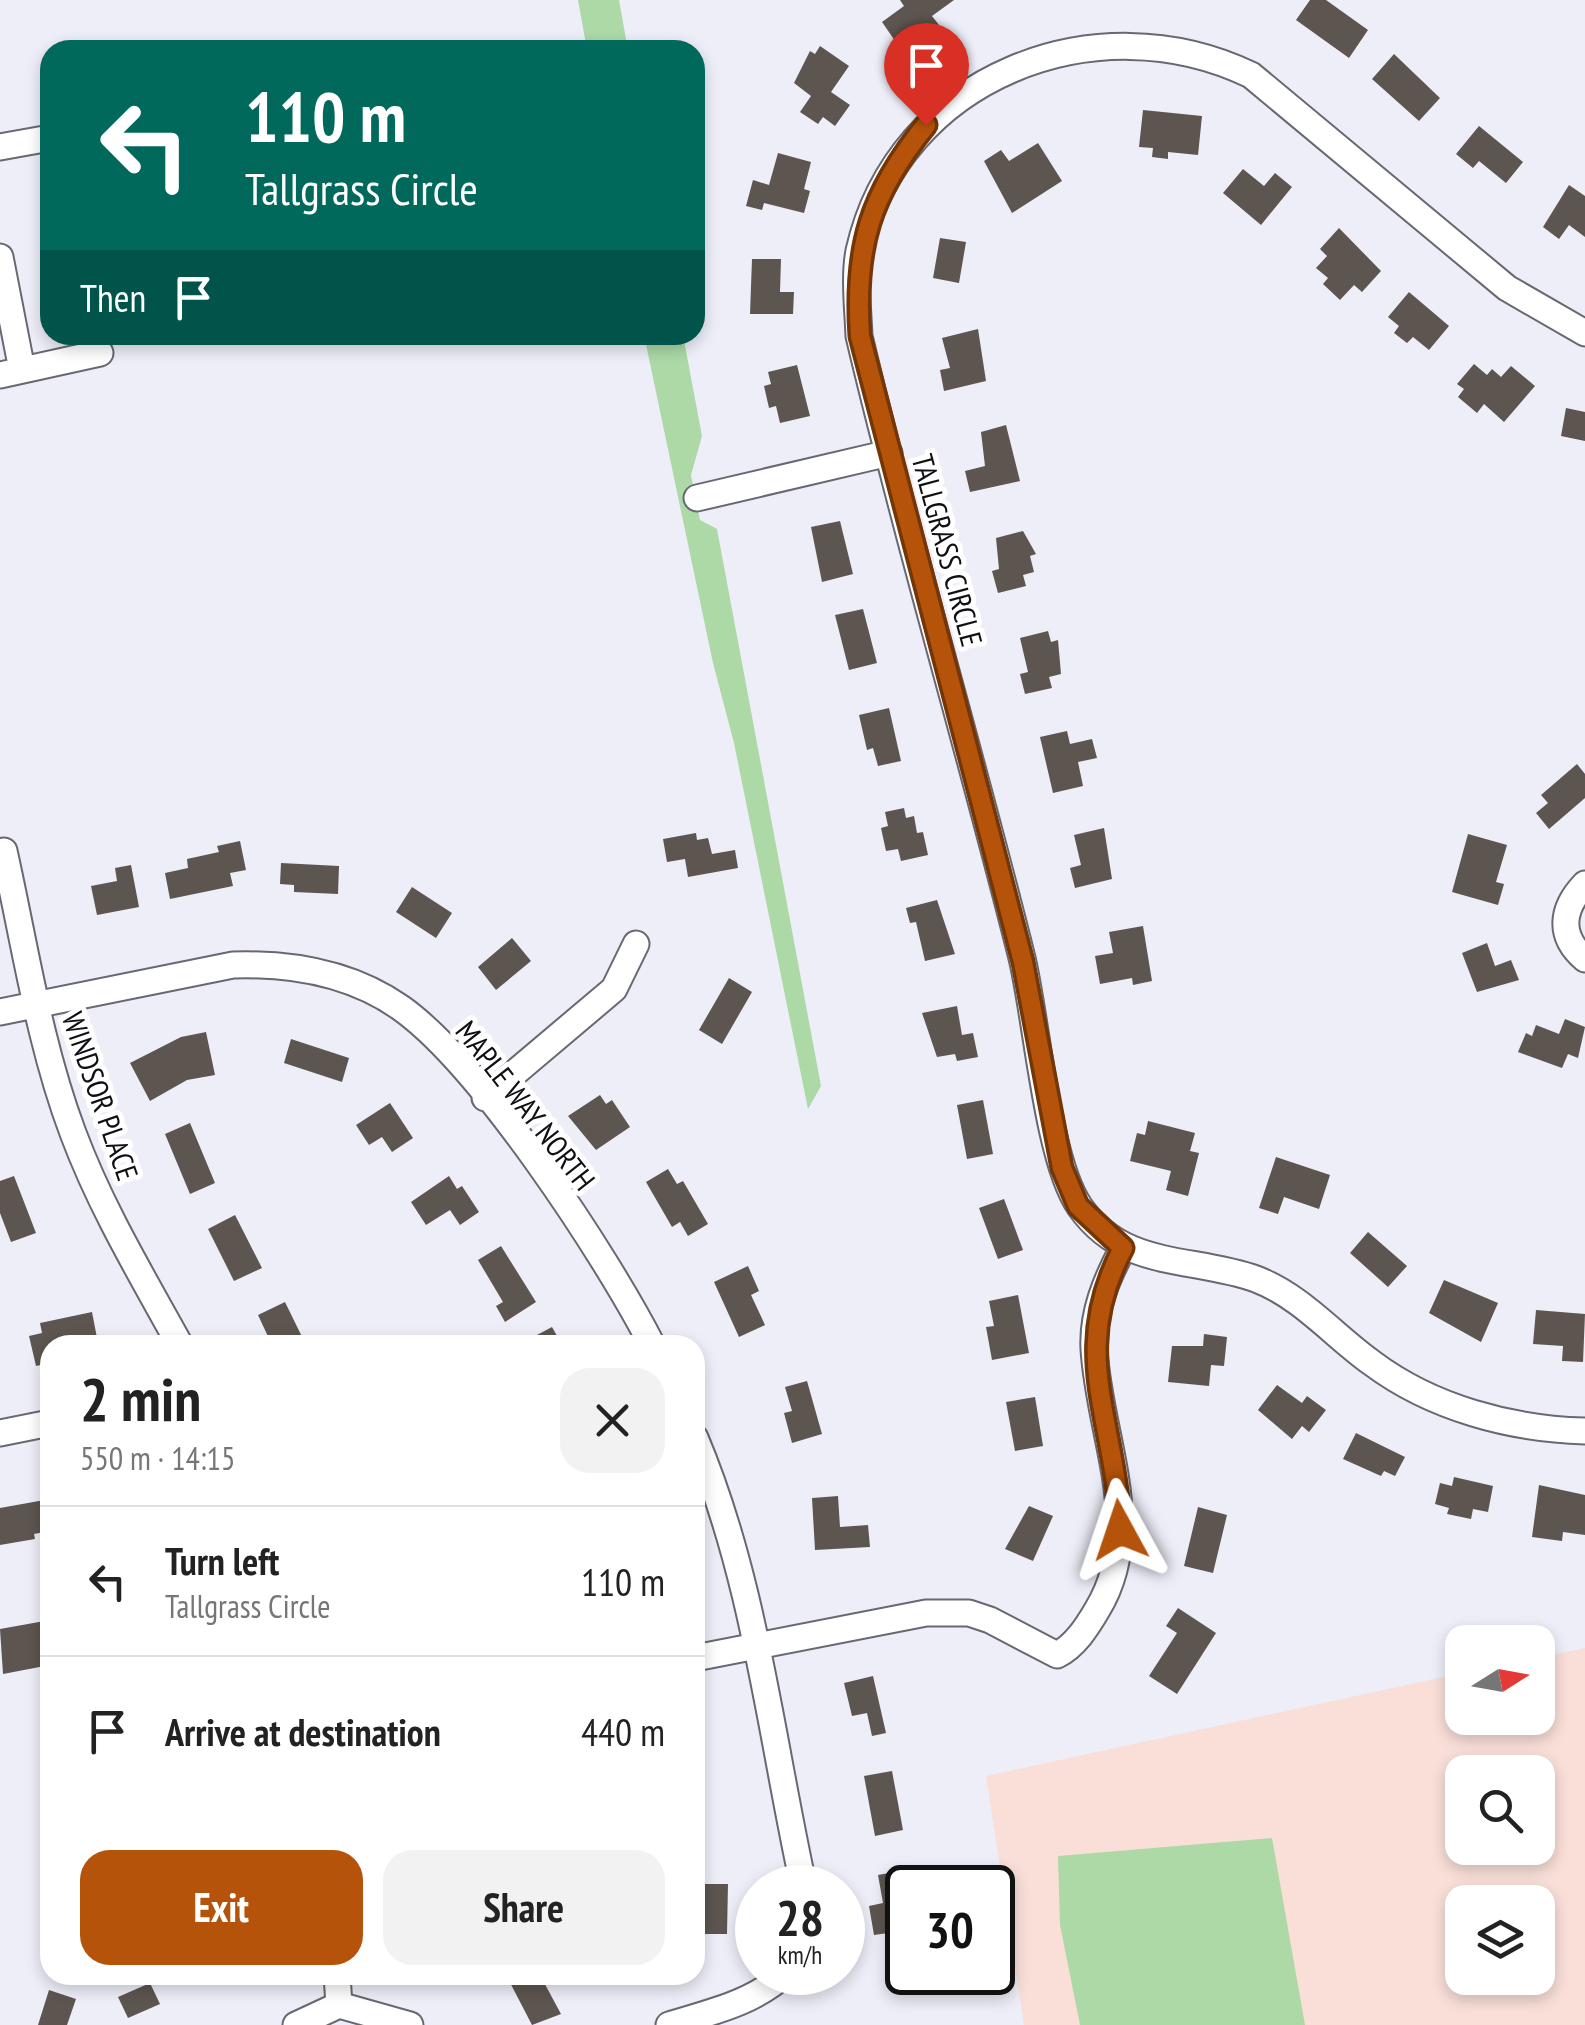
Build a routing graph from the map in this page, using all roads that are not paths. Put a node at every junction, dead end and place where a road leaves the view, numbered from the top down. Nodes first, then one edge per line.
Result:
1 (40, 140) edge
2 (0, 147) edge
3 (0, 258) edge
4 (1585, 334) edge
5 (100, 353) dead end
6 (11, 372) edge
7 (889, 453) junction
8 (697, 498) dead end
9 (4, 850) dead end
10 (1585, 884) edge
11 (636, 944) dead end
12 (1585, 960) edge
13 (36, 1004) junction
14 (0, 1012) edge
15 (485, 1098) junction
16 (1123, 1248) junction
17 (175, 1335) edge
18 (646, 1335) edge
19 (40, 1425) edge
20 (1585, 1430) edge
21 (0, 1433) edge
22 (705, 1466) edge
23 (755, 1646) junction
24 (705, 1656) edge
25 (799, 1865) edge
26 (338, 1985) edge
27 (755, 1995) edge
28 (339, 2005) junction
29 (296, 2025) edge
30 (410, 2025) edge
31 (669, 2025) edge

1 - 2 street
3 - 6 street
4 - 7 street, TALLGRASS CIRCLE
5 - 6 street
7 - 8 street
7 - 16 street, TALLGRASS CIRCLE
9 - 13 street, WINDSOR PLACE
10 - 12 street
11 - 15 street
13 - 14 street, MAPLE WAY NORTH
13 - 15 street, MAPLE WAY NORTH
13 - 17 street, WINDSOR PLACE
15 - 18 street, MAPLE WAY NORTH
16 - 20 street, TALLGRASS CIRCLE
16 - 23 street
19 - 21 street
22 - 23 street
23 - 24 street
23 - 25 street
26 - 28 street
27 - 31 street
28 - 29 street
28 - 30 street

